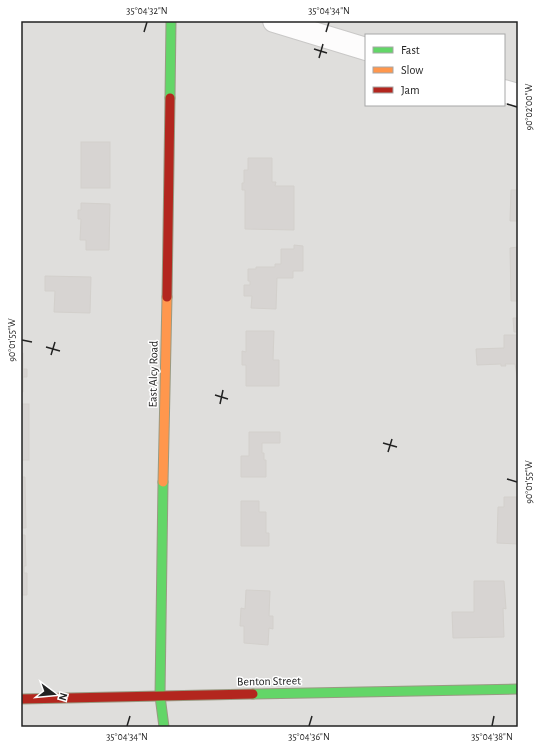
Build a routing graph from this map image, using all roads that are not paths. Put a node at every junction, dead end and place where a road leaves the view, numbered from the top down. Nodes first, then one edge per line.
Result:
1 (171, 21) edge
2 (274, 21) edge
3 (365, 49) edge
4 (505, 91) edge
5 (518, 95) edge
6 (518, 689) edge
7 (160, 696) junction
8 (21, 699) edge
9 (164, 727) edge

1 - 7 street, East Alcy Road
2 - 3 street
4 - 5 street
6 - 7 street, Benton Street
7 - 8 street, Benton Street
7 - 9 street, East Alcy Road

